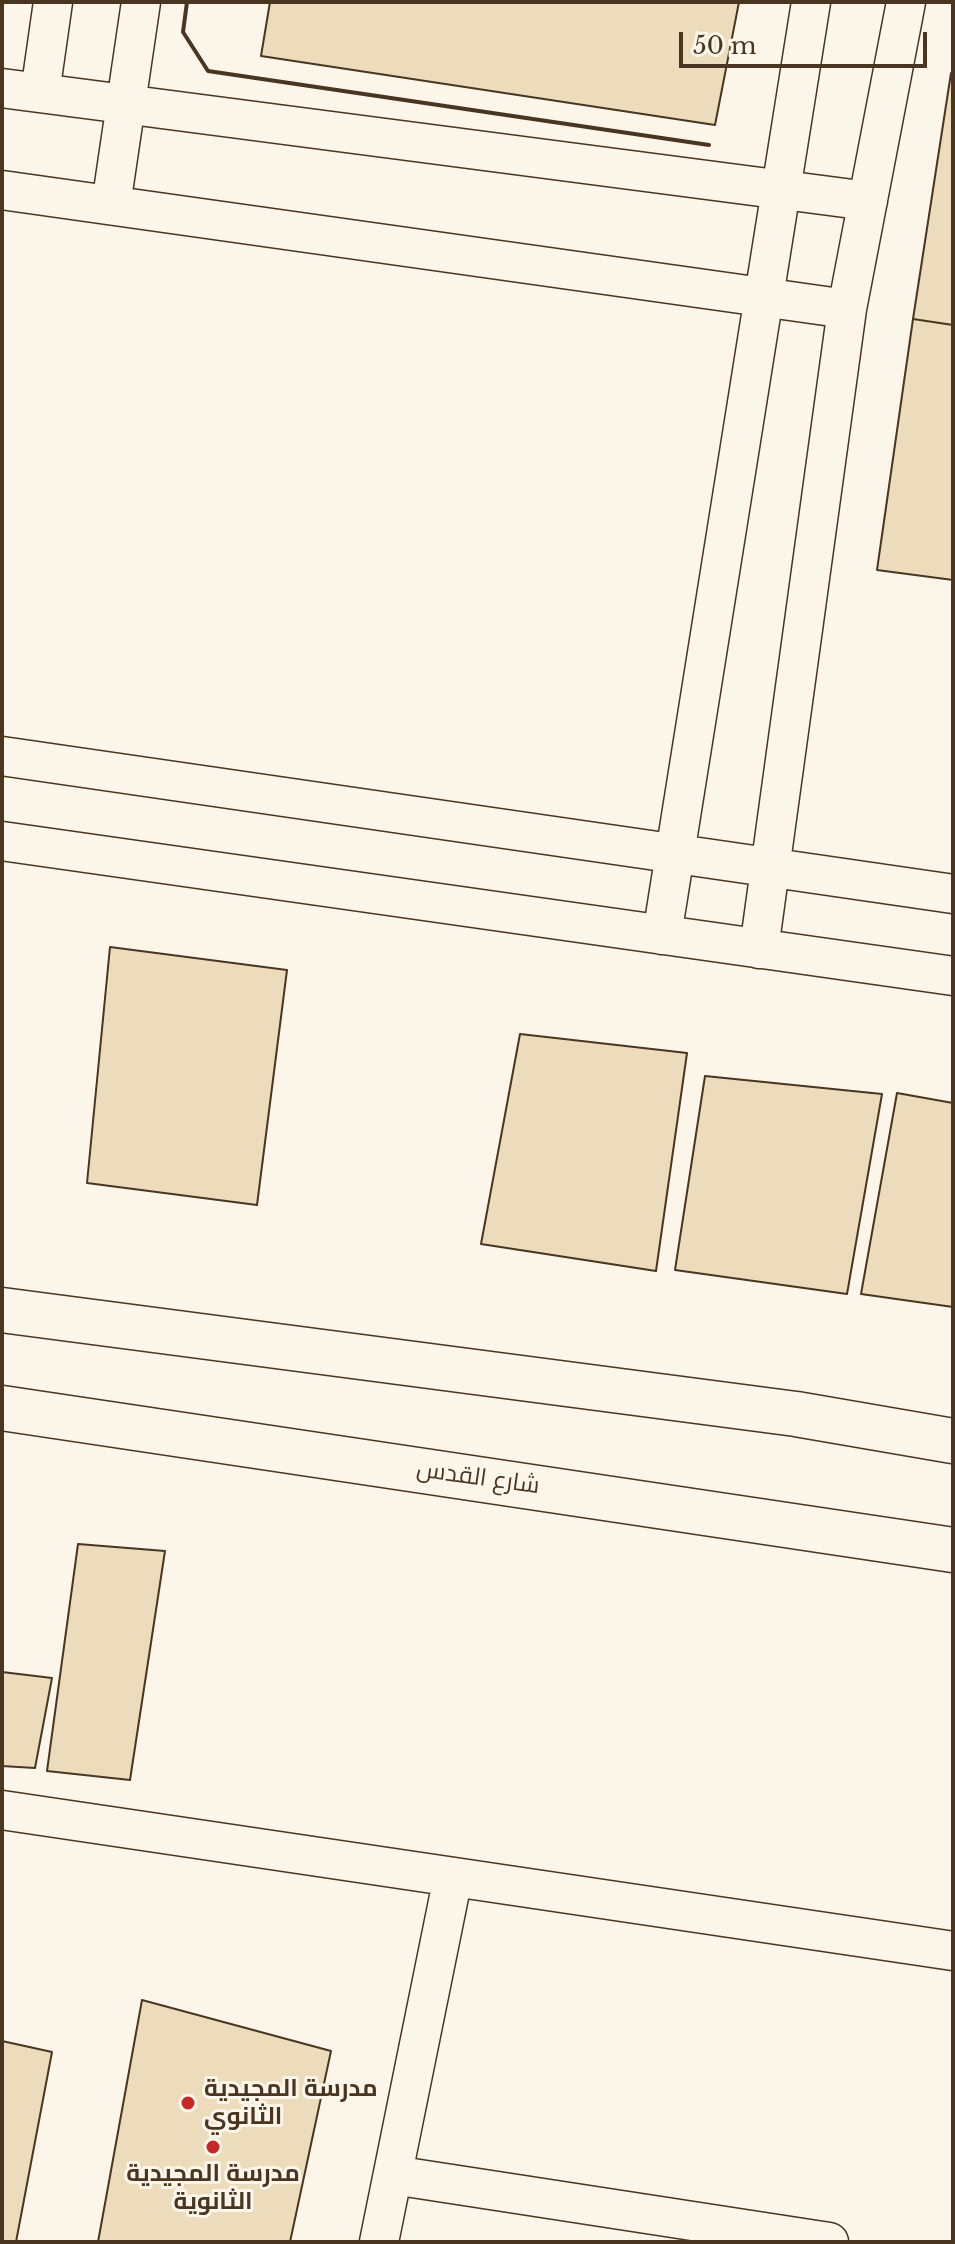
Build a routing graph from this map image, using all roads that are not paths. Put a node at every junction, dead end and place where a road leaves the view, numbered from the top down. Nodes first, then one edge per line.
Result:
1 (53, 2) edge
2 (141, 2) edge
3 (811, 2) edge
4 (906, 2) edge
5 (2, 88) edge
6 (40, 93) junction
7 (126, 104) junction
8 (2, 190) edge
9 (781, 190) junction
10 (868, 201) junction
11 (111, 205) junction
12 (764, 298) junction
13 (847, 309) junction
14 (2, 756) edge
15 (2, 841) edge
16 (675, 854) junction
17 (769, 867) junction
18 (953, 894) edge
19 (662, 935) junction
20 (759, 949) junction
21 (953, 976) edge
22 (2, 1310) edge
23 (2, 1408) edge
24 (953, 1441) edge
25 (953, 1550) edge
26 (2, 1810) edge
27 (453, 1877) junction
28 (953, 1951) edge
29 (393, 2175) junction
30 (379, 2242) edge
31 (829, 2242) edge

1 - 6 street
2 - 7 street
3 - 9 street
4 - 10 street
5 - 6 street
6 - 7 street
7 - 9 street
7 - 11 street
8 - 11 street
9 - 10 street
9 - 12 street
10 - 13 street
11 - 12 street
12 - 13 street
12 - 16 street
13 - 17 street
14 - 16 street
15 - 19 street
16 - 17 street
16 - 19 street
17 - 18 street
17 - 20 street
19 - 20 street
20 - 21 street
22 - 24 main road
23 - 25 main road, شارع القدس
26 - 27 street
27 - 28 street
27 - 29 street
29 - 30 street
29 - 31 street

